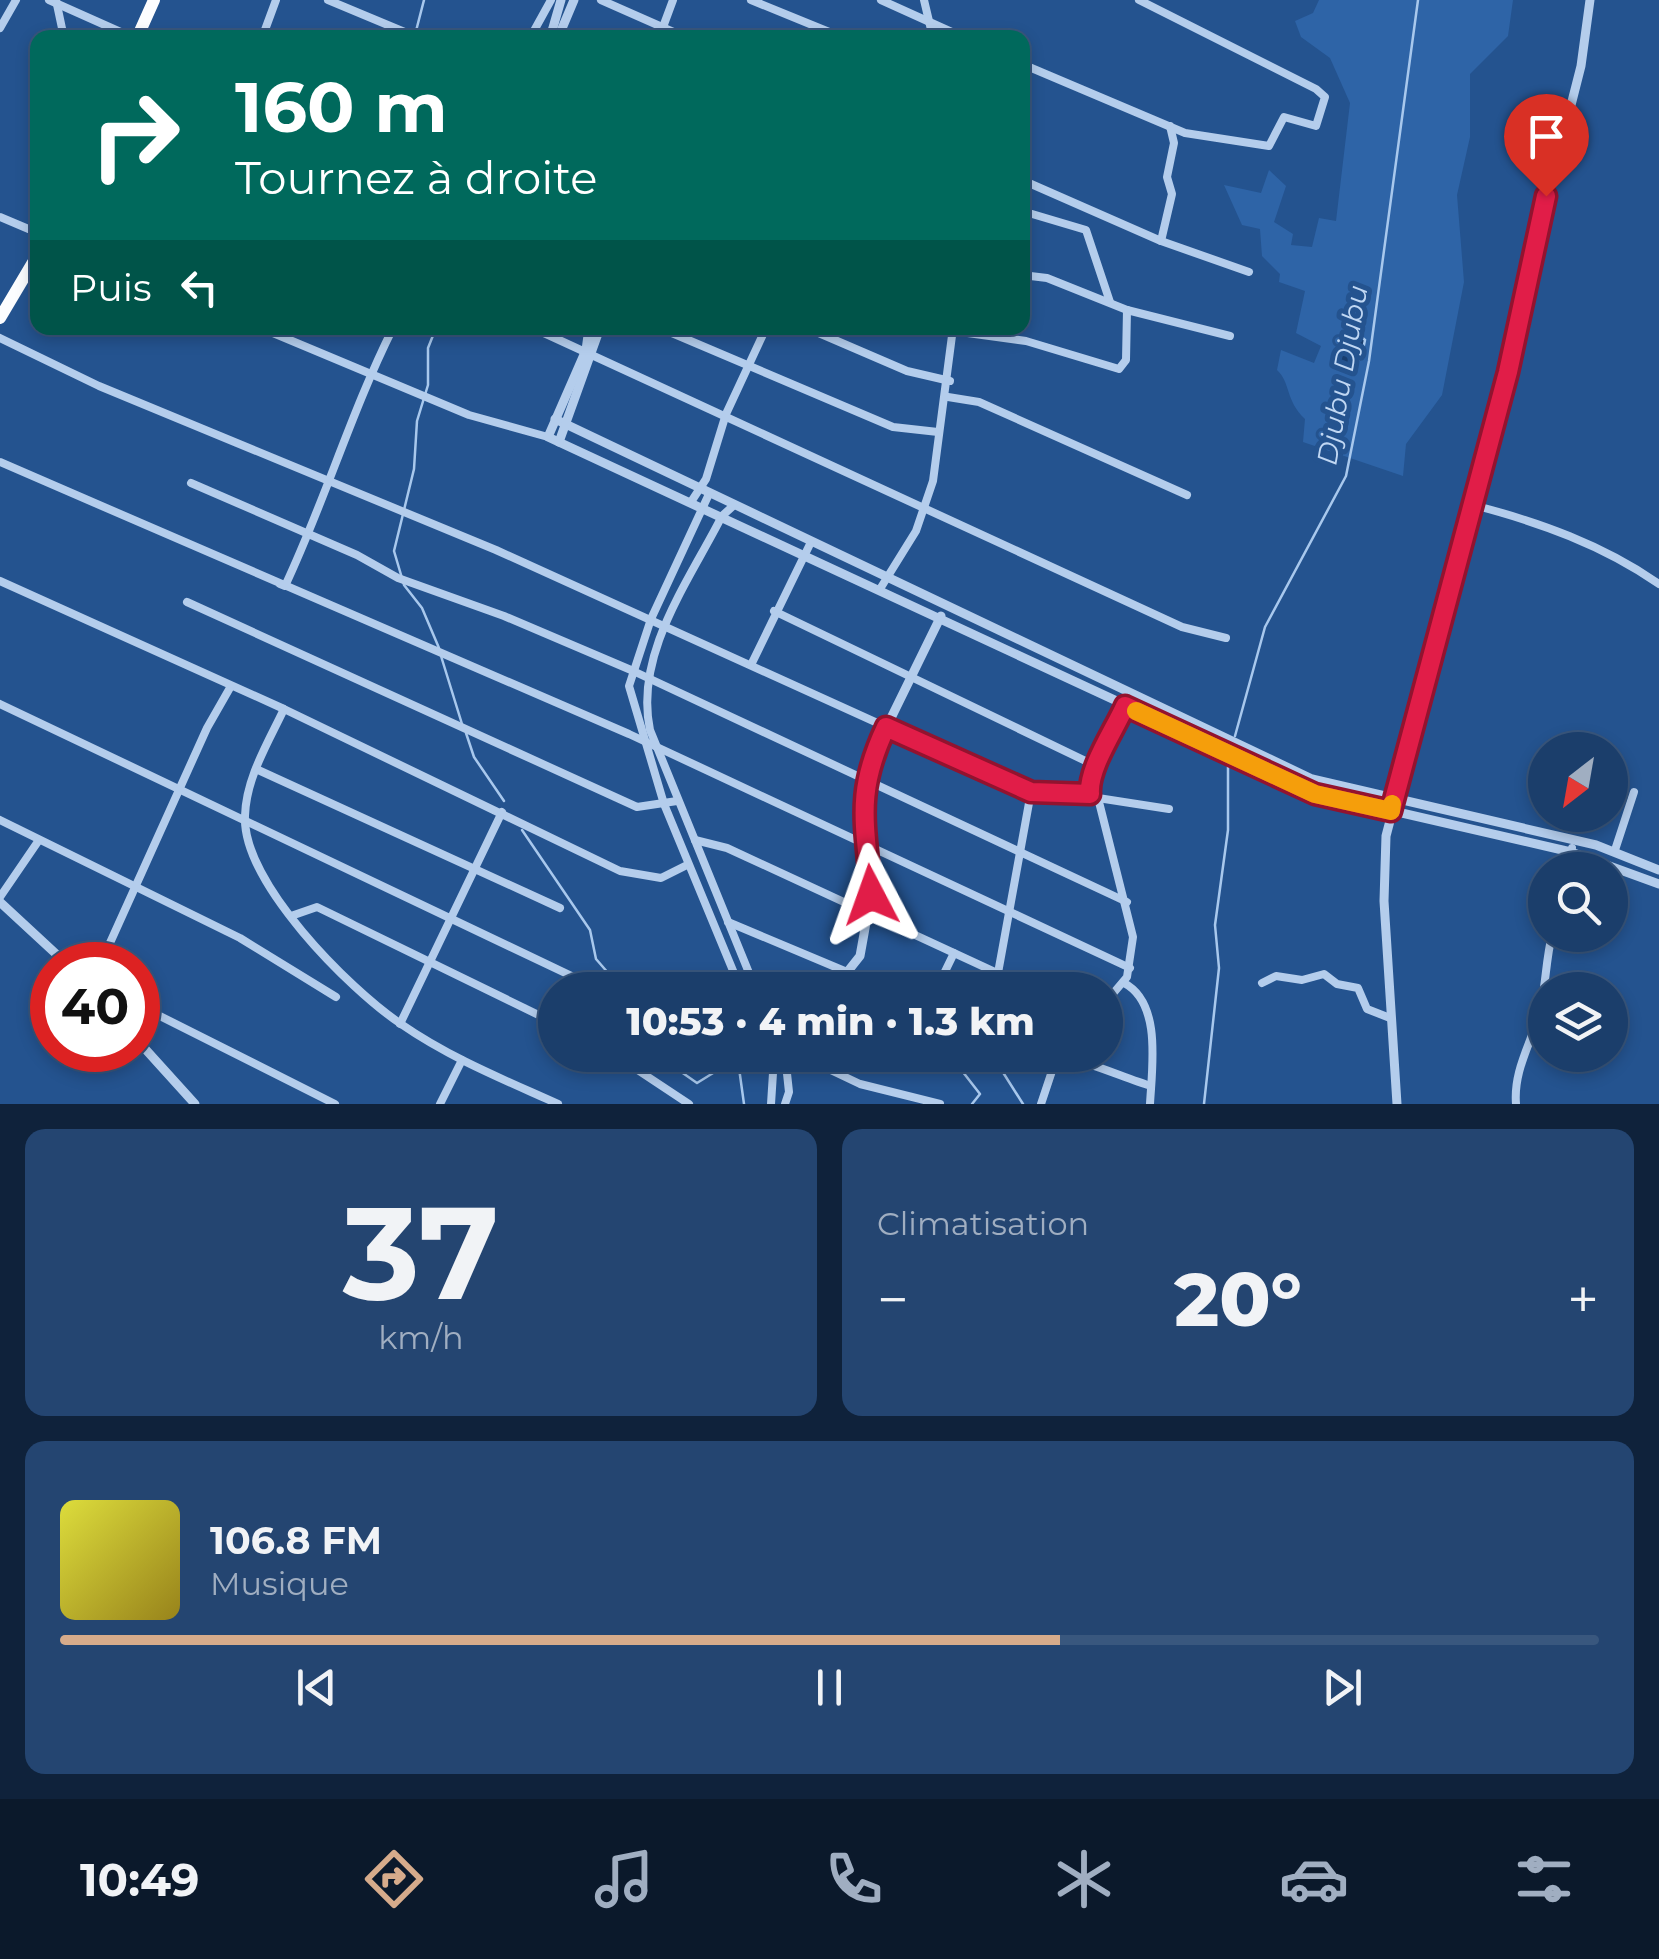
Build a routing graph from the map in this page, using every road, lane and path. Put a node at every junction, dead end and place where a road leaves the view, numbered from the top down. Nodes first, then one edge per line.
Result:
1 (16, 0) edge
2 (154, 0) edge
3 (276, 0) edge
4 (328, 0) edge
5 (551, 0) edge
6 (561, 0) edge
7 (574, 0) edge
8 (601, 0) edge
9 (673, 0) edge
10 (751, 0) edge
11 (881, 0) edge
12 (924, 0) edge
13 (1139, 0) edge
14 (1590, 0) edge
15 (54, 1) edge
16 (927, 20) junction
17 (662, 27) junction
18 (0, 28) edge
19 (61, 30) edge
20 (118, 30) edge
21 (140, 30) edge
22 (265, 30) edge
23 (400, 30) edge
24 (534, 30) edge
25 (552, 30) edge
26 (561, 30) edge
27 (669, 30) edge
28 (824, 30) edge
29 (931, 30) edge
30 (948, 30) edge
31 (1030, 67) edge
32 (1170, 126) junction
33 (1030, 184) edge
34 (1030, 213) edge
35 (0, 217) edge
36 (30, 230) edge
37 (1161, 241) junction
38 (30, 267) edge
39 (1250, 272) dead end
40 (1030, 276) edge
41 (1110, 302) junction
42 (1128, 310) junction
43 (0, 318) edge
44 (278, 335) edge
45 (388, 335) edge
46 (550, 335) edge
47 (589, 335) edge
48 (597, 335) edge
49 (676, 335) edge
50 (763, 335) edge
51 (823, 335) edge
52 (953, 335) edge
53 (990, 335) edge
54 (1230, 336) dead end
55 (0, 338) edge
56 (590, 352) junction
57 (749, 366) junction
58 (370, 372) junction
59 (950, 382) junction
60 (948, 397) junction
61 (726, 414) junction
62 (555, 419) junction
63 (568, 424) junction
64 (938, 432) junction
65 (534, 434) junction
66 (548, 437) junction
67 (558, 442) junction
68 (0, 462) edge
69 (191, 482) dead end
70 (329, 483) junction
71 (705, 491) junction
72 (1187, 496) dead end
73 (690, 502) junction
74 (1474, 504) junction
75 (733, 506) junction
76 (924, 506) junction
77 (703, 508) junction
78 (722, 516) junction
79 (309, 536) junction
80 (812, 542) junction
81 (805, 554) junction
82 (886, 577) junction
83 (0, 582) edge
84 (1659, 584) edge
85 (285, 586) junction
86 (880, 589) junction
87 (187, 602) dead end
88 (946, 607) junction
89 (774, 611) junction
90 (940, 618) junction
91 (651, 620) junction
92 (667, 626) junction
93 (1226, 638) dead end
94 (751, 664) junction
95 (631, 670) junction
96 (912, 676) junction
97 (647, 679) junction
98 (231, 686) junction
99 (0, 704) edge
100 (1125, 706) junction
101 (284, 710) junction
102 (886, 727) junction
103 (642, 740) junction
104 (1229, 740) junction
105 (658, 749) junction
106 (1224, 752) junction
107 (1094, 765) junction
108 (256, 769) junction
109 (864, 782) junction
110 (183, 789) junction
111 (1031, 792) junction
112 (1634, 792) dead end
113 (1094, 796) junction
114 (1393, 797) junction
115 (677, 800) junction
116 (664, 804) junction
117 (1168, 809) dead end
118 (1391, 811) junction
119 (502, 812) junction
120 (244, 818) junction
121 (0, 820) edge
122 (1574, 839) junction
123 (40, 840) junction
124 (695, 840) junction
125 (868, 848) junction
126 (1614, 850) junction
127 (1021, 852) junction
128 (1571, 852) joint
129 (687, 865) junction
130 (476, 870) junction
131 (1659, 870) edge
132 (1628, 873) edge
133 (1659, 884) edge
134 (137, 890) junction
135 (0, 899) edge
136 (1126, 902) junction
137 (560, 908) dead end
138 (1010, 910) junction
139 (868, 911) junction
140 (291, 916) junction
141 (452, 916) junction
142 (728, 922) junction
143 (44, 942) edge
144 (111, 942) edge
145 (954, 952) junction
146 (1550, 952) edge
147 (430, 963) junction
148 (1130, 968) junction
149 (565, 972) edge
150 (732, 972) edge
151 (749, 972) edge
152 (851, 972) joint
153 (945, 972) edge
154 (996, 972) edge
155 (998, 972) edge
156 (1262, 983) dead end
157 (1124, 984) joint
158 (336, 996) dead end
159 (538, 1015) edge
160 (160, 1016) edge
161 (1390, 1018) junction
162 (400, 1024) junction
163 (462, 1060) junction
164 (160, 1065) edge
165 (641, 1072) edge
166 (771, 1072) edge
167 (788, 1072) edge
168 (835, 1072) edge
169 (1052, 1072) edge
170 (1103, 1072) edge
171 (1151, 1086) junction
172 (195, 1104) edge
173 (335, 1104) edge
174 (440, 1104) edge
175 (558, 1104) edge
176 (689, 1104) edge
177 (771, 1104) edge
178 (785, 1104) edge
179 (940, 1104) edge
180 (1041, 1104) edge
181 (1150, 1104) edge
182 (1396, 1104) edge
183 (1516, 1104) edge

1 - 18 street
2 - 21 highway
3 - 22 street
4 - 23 street
5 - 24 street
6 - 25 street
7 - 26 street
8 - 17 street
9 - 17 street
10 - 28 street
11 - 16 street
12 - 16 street
13 - 32 street
14 - 74 street
15 - 19 street
15 - 20 street
16 - 29 street
16 - 30 street
17 - 27 street
31 - 32 street
32 - 37 street
33 - 37 street
34 - 41 street
35 - 36 street
37 - 39 street
38 - 43 highway
40 - 41 street
41 - 42 street
42 - 53 street
42 - 54 street
44 - 58 street
45 - 58 street
46 - 56 street
47 - 56 street
48 - 56 street
49 - 57 street
50 - 57 street
51 - 59 street
52 - 59 street
55 - 70 street
56 - 61 street
56 - 62 street
56 - 63 street
57 - 61 street
57 - 64 street
58 - 65 street
58 - 70 street
59 - 60 street
60 - 64 street
60 - 72 street
61 - 71 street
61 - 76 street
62 - 63 street
62 - 65 street
62 - 66 street
63 - 67 street
63 - 71 street
64 - 76 street
65 - 66 street
66 - 67 street
67 - 73 street
68 - 85 street
69 - 79 street
70 - 79 street
70 - 91 street
71 - 73 street
71 - 75 street
71 - 77 street
73 - 77 street
74 - 84 street
74 - 114 street
75 - 78 street
75 - 80 street
76 - 82 street
76 - 93 street
77 - 78 street
77 - 91 street
78 - 81 street
78 - 92 street
79 - 85 street
79 - 95 street
80 - 81 street
80 - 82 street
81 - 86 street
81 - 89 street
82 - 86 street
82 - 88 street
83 - 98 street
85 - 103 street
86 - 90 street
87 - 116 street
88 - 90 street
88 - 104 street
89 - 94 street
89 - 96 street
90 - 96 street
90 - 100 street
91 - 92 street
91 - 95 street
92 - 94 street
92 - 97 street
94 - 102 street
95 - 97 street
95 - 103 street
96 - 102 street
96 - 107 street
97 - 105 street
97 - 109 street
98 - 101 street
98 - 110 street
99 - 110 street
100 - 106 street
100 - 107 street
101 - 108 street
101 - 119 street
102 - 109 street
102 - 111 street
103 - 105 street
103 - 116 street
104 - 106 street
104 - 114 street
105 - 115 street
105 - 125 street
106 - 118 street
107 - 113 street
108 - 120 street
108 - 130 street
109 - 125 street
109 - 127 street
110 - 120 street
110 - 134 street
111 - 113 street
111 - 127 street
112 - 126 street
113 - 117 street
113 - 136 street
114 - 118 street
114 - 122 street
115 - 116 street
115 - 124 street
116 - 129 street
118 - 128 street
118 - 161 street
119 - 129 street
119 - 130 street
120 - 140 street
120 - 141 street
121 - 123 street
122 - 126 street
122 - 128 street
123 - 134 street
123 - 135 street
124 - 139 street
124 - 142 street
125 - 138 street
125 - 139 street
126 - 131 street
127 - 136 street
127 - 138 street
129 - 150 street
130 - 137 street
130 - 141 street
132 - 133 street
134 - 144 street
134 - 158 street
135 - 143 street
136 - 148 street
138 - 148 street
138 - 155 street
139 - 145 street
139 - 152 street
140 - 147 street
140 - 162 street
141 - 147 street
141 - 149 street
142 - 151 street
142 - 152 street
145 - 153 street
145 - 154 street
146 - 183 street
147 - 159 street
147 - 162 street
148 - 157 street
156 - 161 street
157 - 171 street
160 - 173 street
161 - 182 street
162 - 163 street
163 - 174 street
163 - 175 street
164 - 172 street
165 - 176 street
166 - 177 street
167 - 178 street
168 - 179 street
169 - 180 street
170 - 171 street
171 - 181 street

